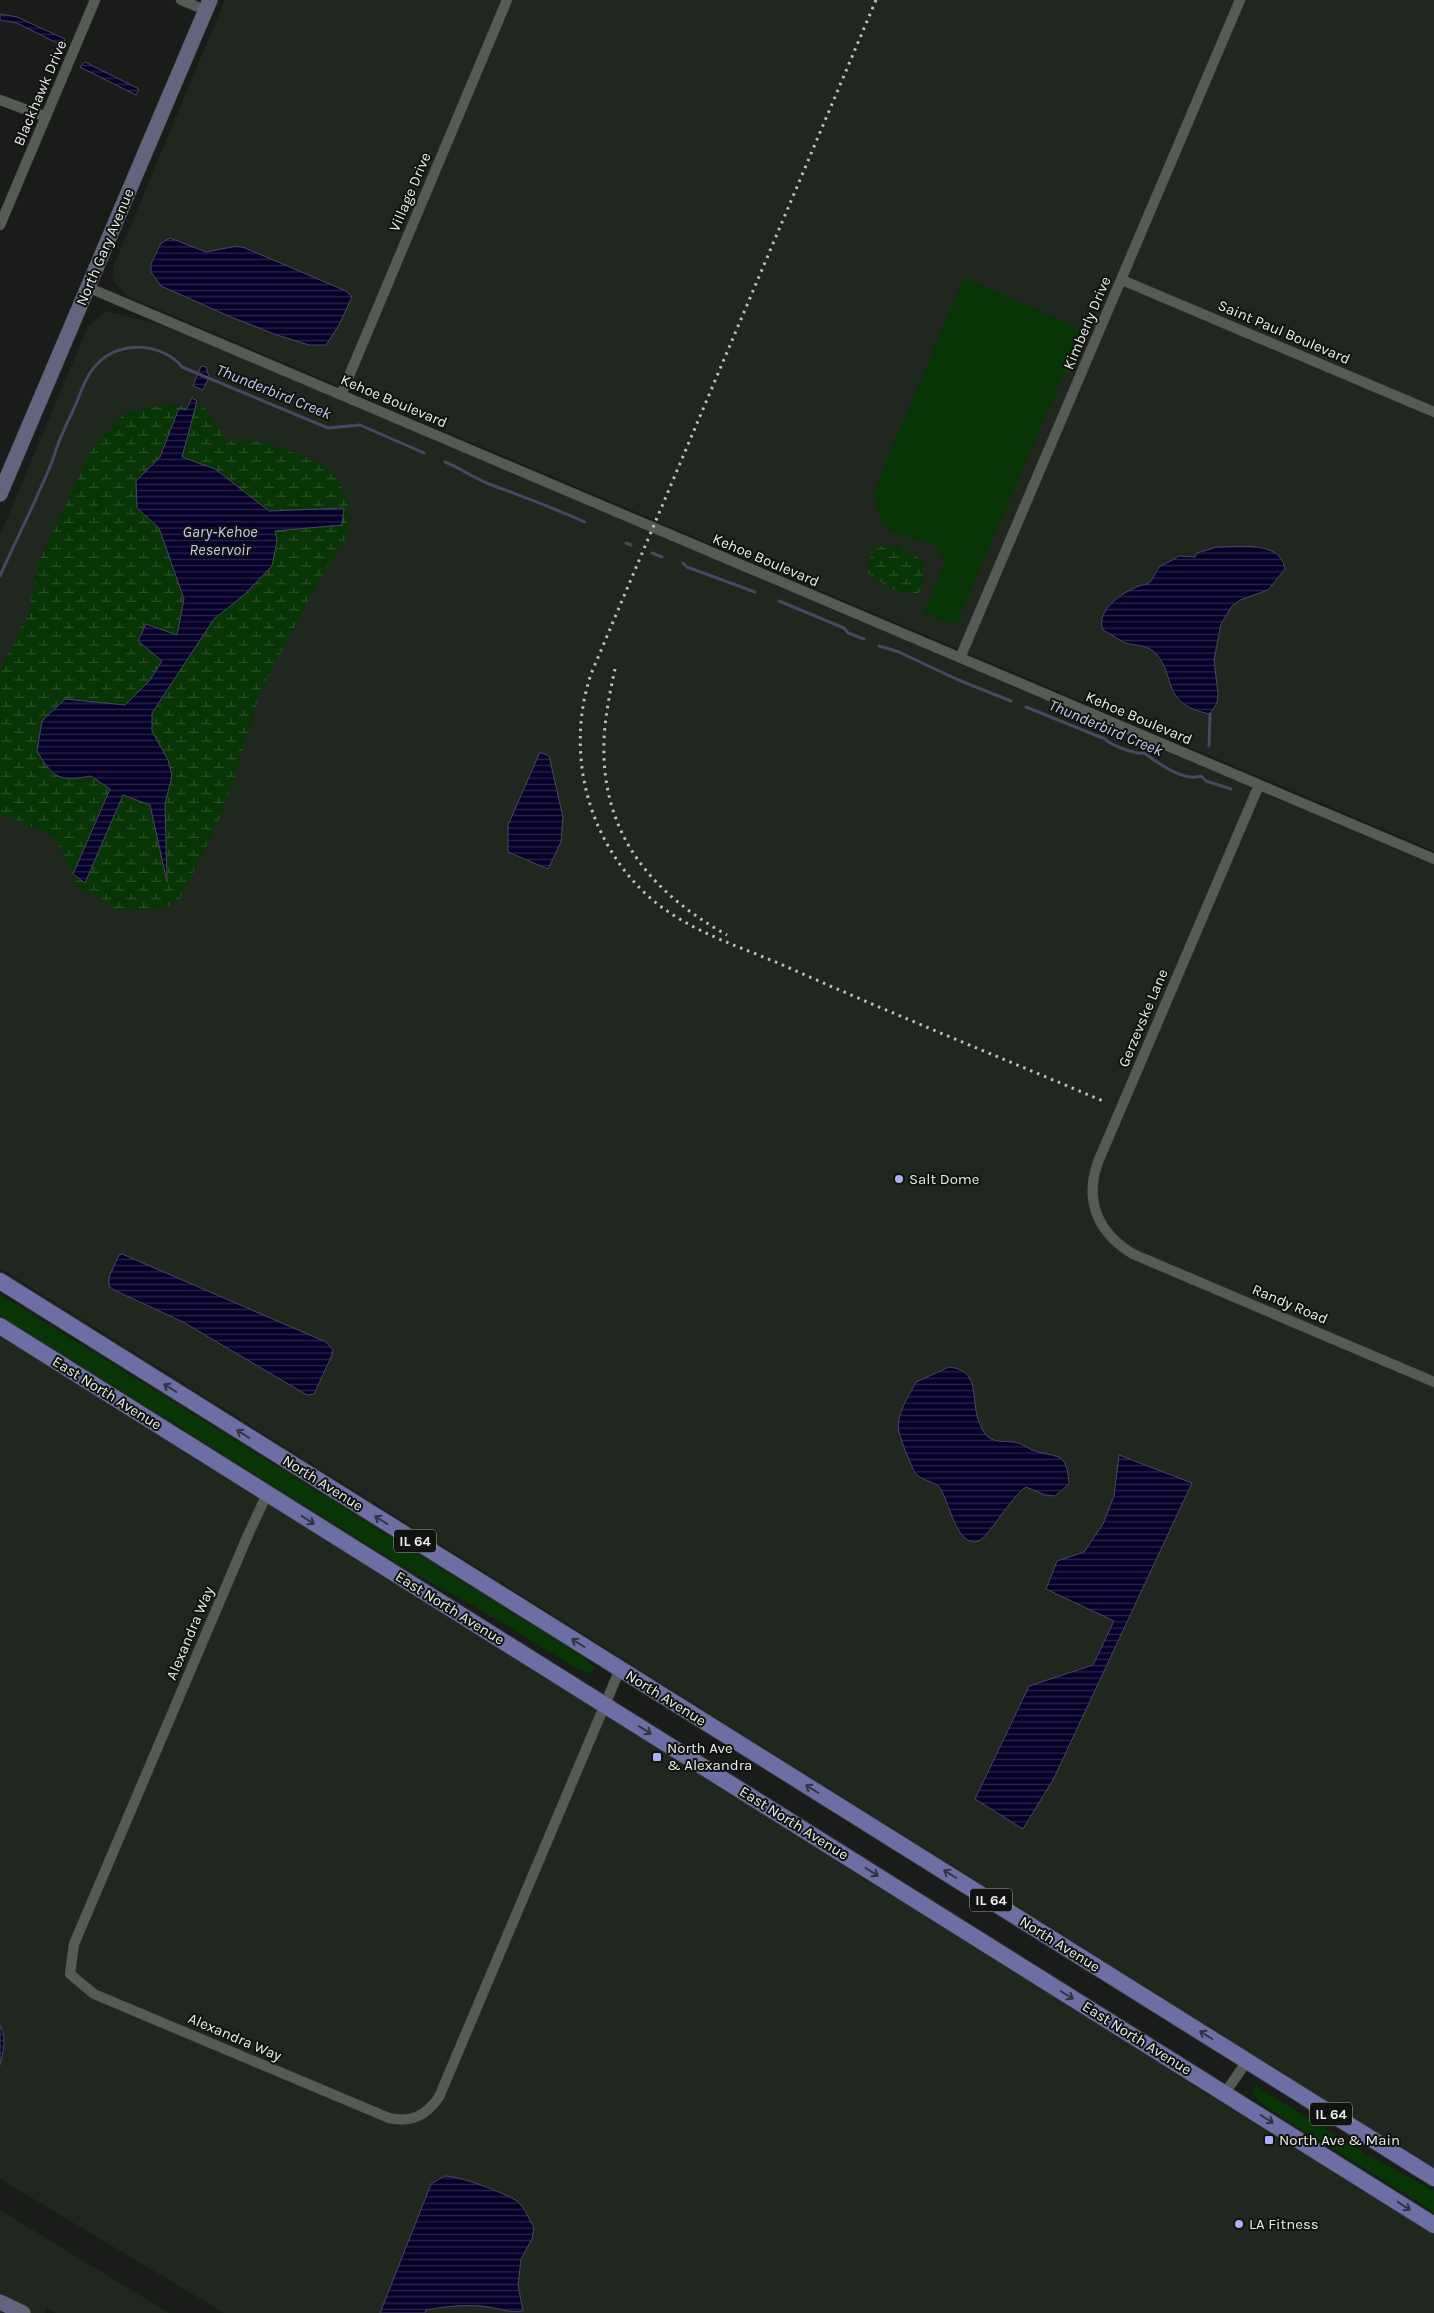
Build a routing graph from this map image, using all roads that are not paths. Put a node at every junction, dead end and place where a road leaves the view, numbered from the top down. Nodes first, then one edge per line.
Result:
1 (95, 0) edge
2 (181, 0) edge
3 (507, 0) edge
4 (1240, 0) edge
5 (207, 5) edge
6 (0, 100) edge
7 (46, 117) junction
8 (0, 225) edge
9 (1122, 280) junction
10 (87, 287) junction
11 (341, 395) junction
12 (1434, 412) edge
13 (0, 494) edge
14 (960, 658) junction
15 (1260, 785) junction
16 (1434, 859) edge
17 (1133, 1254) joint
18 (0, 1281) edge
19 (0, 1326) edge
20 (1434, 1382) edge
21 (267, 1494) junction
22 (620, 1669) junction
23 (604, 1704) junction
24 (1247, 2061) junction
25 (1225, 2093) junction
26 (1434, 2178) edge
27 (1434, 2225) edge
28 (0, 2302) edge
29 (23, 2313) edge

1 - 7 street, Blackhawk Drive
2 - 5 street
3 - 11 street, Village Drive
4 - 9 street, Kimberly Drive
5 - 10 street, North Gary Avenue
6 - 7 street
7 - 8 street, Blackhawk Drive
9 - 12 street, Saint Paul Boulevard
9 - 14 street, Kimberly Drive
10 - 11 street, Kehoe Boulevard
10 - 13 street, North Gary Avenue
11 - 14 street, Kehoe Boulevard
14 - 15 street, Kehoe Boulevard
15 - 16 street, Kehoe Boulevard
15 - 17 street, Gerzevske Lane
17 - 20 street, Randy Road
22 -> 18 main road, North Avenue / IL 64
19 - 21 main road, East North Avenue / IL 64
21 -> 23 main road, East North Avenue / IL 64
21 - 23 street, Alexandra Way
22 - 23 street, Alexandra Way
24 -> 22 main road, North Avenue / IL 64
23 -> 25 main road, East North Avenue / IL 64
24 - 25 street
24 - 26 main road, North Avenue / IL 64
25 -> 27 main road, East North Avenue / IL 64
28 - 29 street

